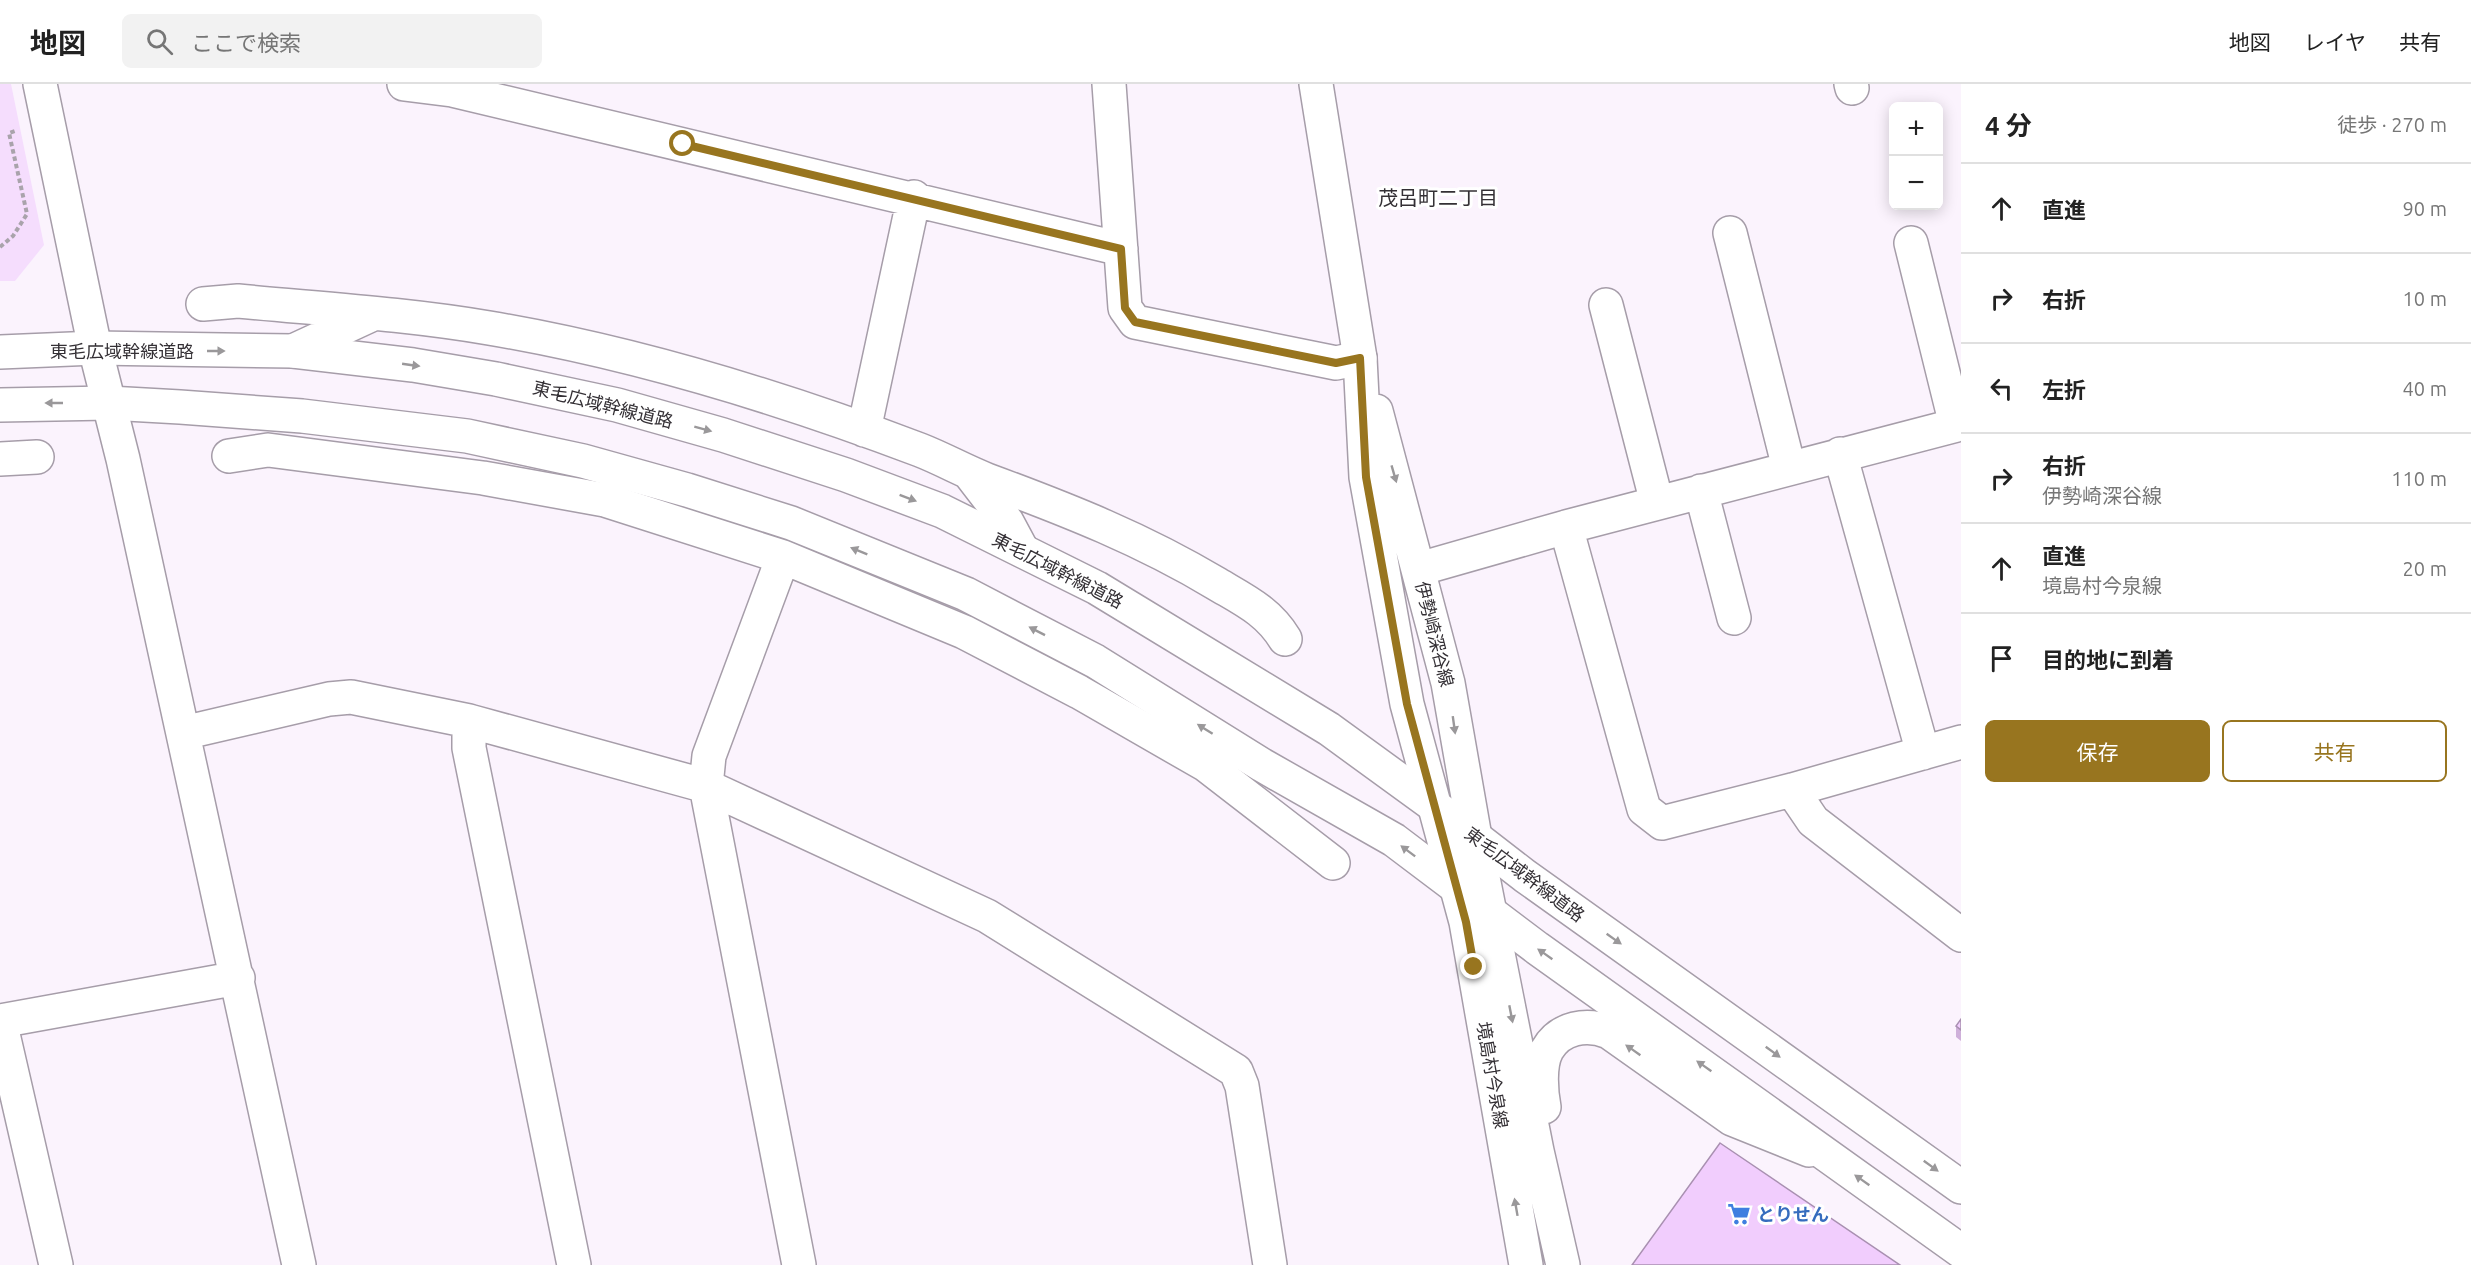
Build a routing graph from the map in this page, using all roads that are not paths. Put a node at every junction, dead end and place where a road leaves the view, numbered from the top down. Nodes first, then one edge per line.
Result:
1 (40, 84) edge
2 (404, 84) edge
3 (1109, 84) edge
4 (1316, 84) edge
5 (452, 87) edge
6 (914, 197) junction
7 (1730, 233) dead end
8 (1911, 243) dead end
9 (1121, 249) junction
10 (203, 304) dead end
11 (1606, 305) dead end
12 (374, 314) junction
13 (95, 348) junction
14 (293, 351) junction
15 (0, 352) edge
16 (1360, 358) junction
17 (109, 403) junction
18 (0, 405) edge
19 (1958, 425) edge
20 (864, 430) junction
21 (1840, 454) junction
22 (229, 456) dead end
23 (37, 457) dead end
24 (0, 459) edge
25 (583, 461) junction
26 (1789, 468) junction
27 (969, 473) junction
28 (1701, 491) junction
29 (605, 500) junction
30 (1657, 503) junction
31 (1566, 527) junction
32 (1022, 550) junction
33 (783, 557) junction
34 (1419, 569) junction
35 (1734, 618) dead end
36 (1286, 639) dead end
37 (469, 721) junction
38 (183, 732) junction
39 (1961, 742) edge
40 (1923, 753) junction
41 (1206, 765) junction
42 (1263, 765) junction
43 (706, 786) junction
44 (1792, 790) junction
45 (1432, 804) junction
46 (1475, 837) junction
47 (1333, 863) dead end
48 (1455, 886) junction
49 (1492, 915) junction
50 (1961, 935) edge
51 (238, 978) junction
52 (0, 1021) edge
53 (8, 1088) edge
54 (1831, 1158) junction
55 (1961, 1187) edge
56 (1961, 1251) edge
57 (1562, 1253) edge
58 (56, 1265) edge
59 (299, 1265) edge
60 (574, 1265) edge
61 (799, 1265) edge
62 (1270, 1265) edge
63 (1526, 1265) edge

1 - 13 main road
2 - 5 main road
3 - 9 main road
4 - 16 main road, 伊勢崎深谷線
5 - 6 main road
6 - 9 main road
6 - 20 main road
7 - 26 main road
8 - 19 main road
9 - 16 main road
10 - 12 main road
11 - 30 main road
12 - 14 main road
12 - 20 main road
13 -> 14 main road, 東毛広域幹線道路
13 - 15 main road, 東毛広域幹線道路
13 - 17 main road
14 -> 32 main road, 東毛広域幹線道路
16 -> 34 main road, 伊勢崎深谷線
16 - 45 main road, 伊勢崎深谷線
17 -> 18 main road
17 - 25 main road
17 - 38 main road
19 - 21 main road
20 - 27 main road
21 - 26 main road
21 - 40 main road
22 - 29 main road
23 - 24 main road
25 - 29 main road
42 -> 25 main road
26 - 28 main road
27 - 32 main road
27 - 36 main road
28 - 30 main road
28 - 35 main road
29 - 33 main road
30 - 31 main road
31 - 34 main road
31 - 44 main road
32 - 45 main road, 東毛広域幹線道路
33 - 41 main road
33 - 43 main road
34 -> 46 main road, 伊勢崎深谷線
37 - 38 main road
37 - 43 main road
37 - 60 main road
38 - 51 main road
39 - 40 main road
40 - 44 main road
41 - 42 main road
41 - 47 main road
48 -> 42 main road
43 - 61 main road
43 - 62 main road
44 - 50 main road
45 - 46 main road, 東毛広域幹線道路
45 - 48 main road, 伊勢崎深谷線
46 - 49 main road, 伊勢崎深谷線
46 -> 55 main road, 東毛広域幹線道路
48 - 49 main road
63 -> 48 main road, 境島村今泉線
54 -> 49 main road
49 -> 57 main road, 境島村今泉線
51 - 52 main road
51 - 59 main road
52 - 53 main road
53 - 58 main road
56 -> 54 main road
54 -> 57 main road

